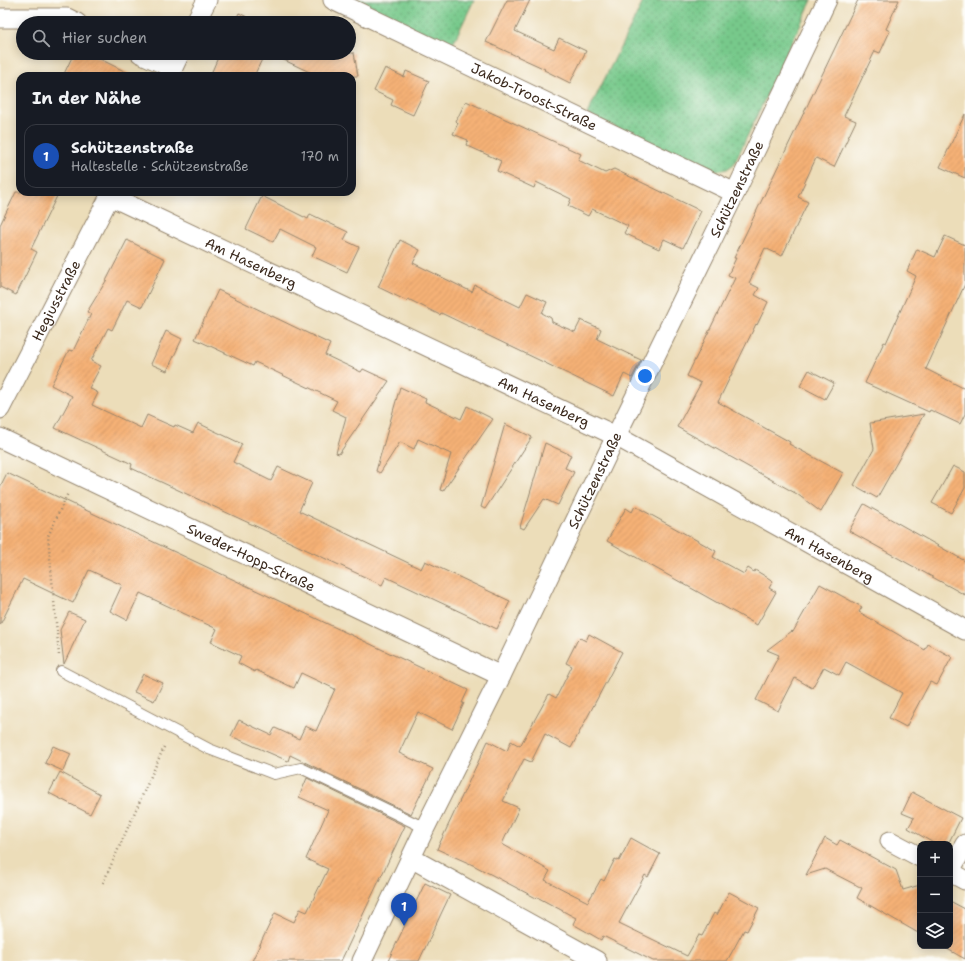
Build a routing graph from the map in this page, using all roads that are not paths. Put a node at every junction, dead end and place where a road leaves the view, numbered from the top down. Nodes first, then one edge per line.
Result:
1 (207, 0) edge
2 (333, 0) edge
3 (827, 0) edge
4 (199, 16) edge
5 (0, 18) edge
6 (16, 18) edge
7 (158, 60) edge
8 (174, 66) edge
9 (735, 193) junction
10 (110, 196) edge
11 (115, 196) edge
12 (0, 410) edge
13 (616, 436) junction
14 (0, 438) edge
15 (965, 630) edge
16 (61, 671) road end
17 (502, 676) junction
18 (425, 828) junction
19 (890, 842) dead end
20 (965, 844) edge
21 (917, 856) edge
22 (411, 858) junction
23 (953, 866) edge
24 (953, 873) edge
25 (965, 880) edge
26 (362, 961) edge
27 (597, 961) edge

1 - 4 street
2 - 9 street, Jakob-Troost-Straße
3 - 9 street, Schützenstraße
5 - 6 street
7 - 8 street
9 - 13 street, Schützenstraße
10 - 12 street, Hegiusstraße
11 - 13 street, Am Hasenberg
13 - 15 street, Am Hasenberg
13 - 17 street, Schützenstraße
14 - 17 street, Sweder-Hopp-Straße
16 - 18 lane
17 - 18 street, Schützenstraße
18 - 22 street, Schützenstraße
19 - 21 street
20 - 23 street
22 - 26 street, Schützenstraße
22 - 27 street
24 - 25 street

